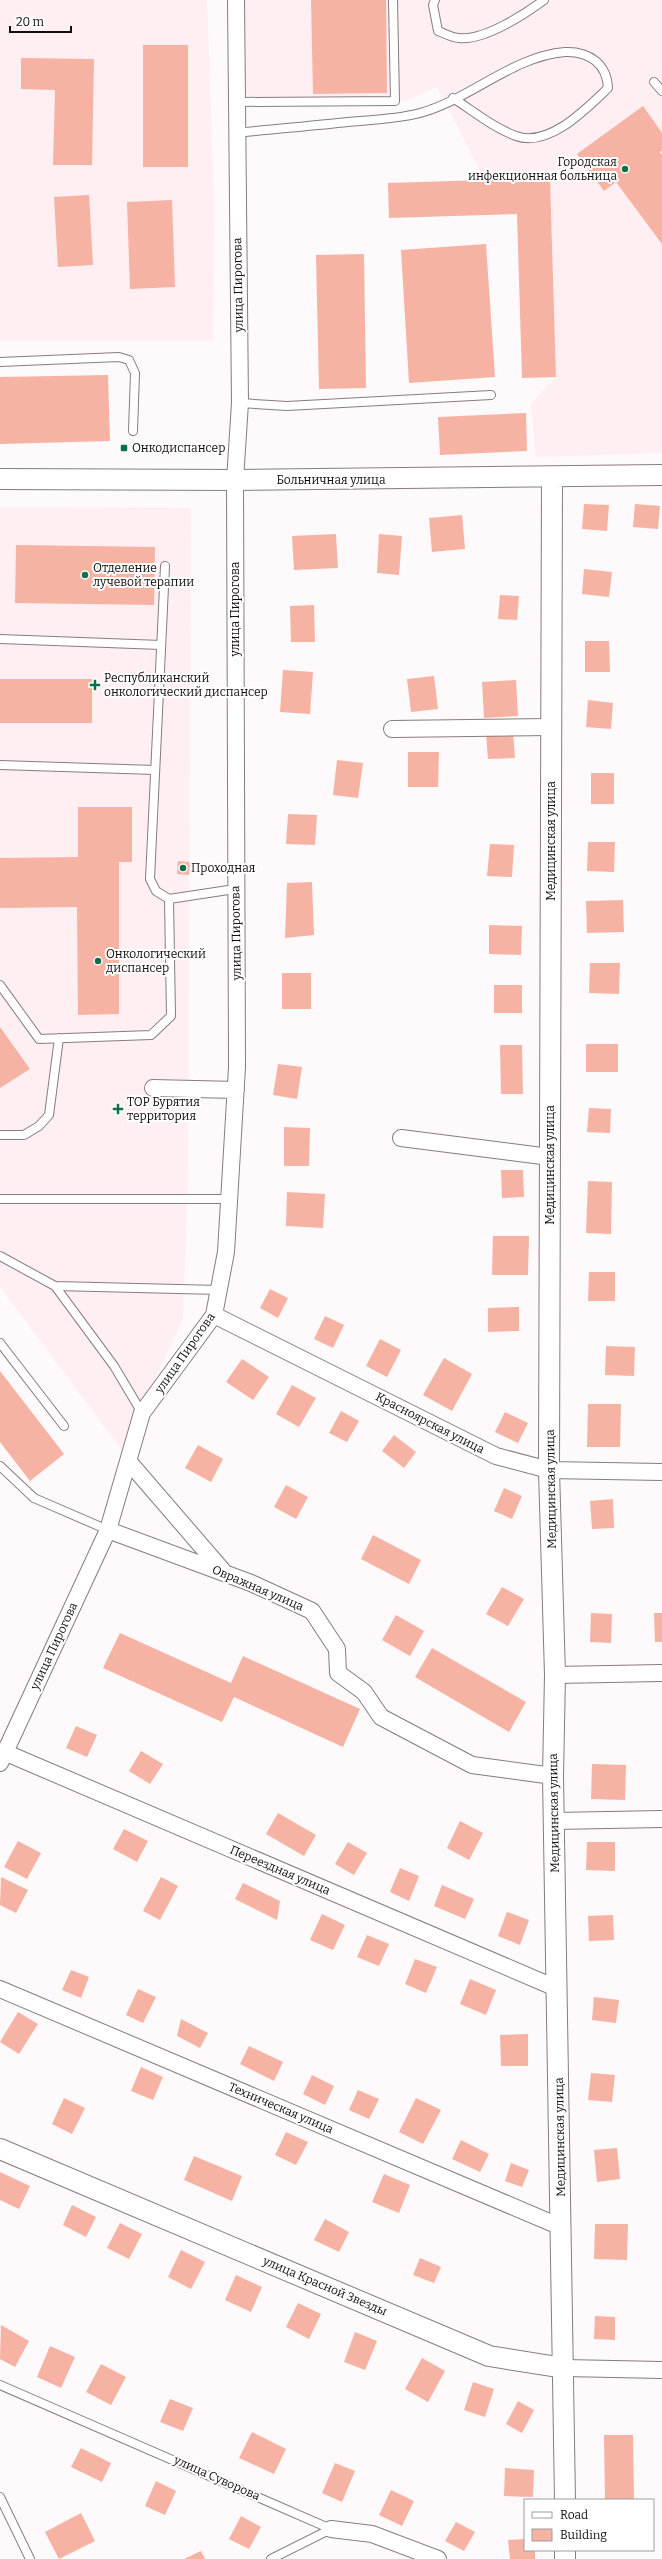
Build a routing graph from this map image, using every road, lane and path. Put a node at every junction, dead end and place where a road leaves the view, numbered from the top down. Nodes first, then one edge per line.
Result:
1 (236, 0) edge
2 (393, 0) edge
3 (435, 0) edge
4 (544, 0) edge
5 (654, 82) dead end
6 (662, 91) edge
7 (453, 98) junction
8 (236, 102) junction
9 (236, 133) junction
10 (0, 362) edge
11 (491, 395) dead end
12 (240, 403) junction
13 (133, 432) dead end
14 (662, 475) edge
15 (552, 478) junction
16 (0, 480) edge
17 (235, 480) junction
18 (164, 566) dead end
19 (0, 639) edge
20 (161, 644) junction
21 (551, 727) junction
22 (392, 729) dead end
23 (0, 765) edge
24 (155, 770) junction
25 (235, 889) junction
26 (169, 899) junction
27 (0, 985) edge
28 (59, 1038) junction
29 (153, 1088) dead end
30 (236, 1090) junction
31 (0, 1135) edge
32 (400, 1138) dead end
33 (550, 1157) junction
34 (0, 1199) edge
35 (230, 1199) junction
36 (0, 1256) edge
37 (55, 1286) junction
38 (219, 1290) junction
39 (214, 1315) junction
40 (0, 1343) edge
41 (142, 1413) junction
42 (64, 1426) dead end
43 (129, 1462) junction
44 (0, 1466) edge
45 (550, 1470) junction
46 (662, 1472) edge
47 (108, 1530) junction
48 (224, 1572) junction
49 (662, 1673) edge
50 (554, 1675) junction
51 (2, 1755) edge
52 (553, 1776) junction
53 (662, 1820) edge
54 (554, 1821) junction
55 (556, 1988) junction
56 (0, 1989) edge
57 (0, 2149) edge
58 (561, 2227) junction
59 (564, 2368) junction
60 (662, 2370) edge
61 (0, 2385) edge
62 (0, 2497) edge
63 (565, 2499) edge
64 (331, 2528) junction
65 (30, 2559) edge
66 (271, 2559) edge
67 (438, 2559) edge

1 - 8 street, улица Пирогова
2 - 8 lane
3 - 4 lane
5 - 6 lane
7 - 7 lane
7 - 9 lane
8 - 9 street, улица Пирогова
9 - 12 street, улица Пирогова
10 - 13 lane
11 - 12 lane
12 - 17 street, улица Пирогова
14 - 15 street, Больничная улица
15 - 17 street, Больничная улица
15 - 21 street, Медицинская улица
16 - 17 street, Больничная улица
17 - 25 street, улица Пирогова
18 - 20 lane
19 - 20 lane
20 - 24 lane
21 - 22 street
21 - 33 street, Медицинская улица
23 - 24 lane
24 - 26 lane
25 - 26 lane
25 - 30 street, улица Пирогова
26 - 28 lane
27 - 28 lane
28 - 31 lane
29 - 30 street
30 - 35 street, улица Пирогова
32 - 33 street
33 - 45 street, Медицинская улица
34 - 35 lane
35 - 38 street, улица Пирогова
36 - 37 lane
37 - 38 lane
37 - 41 lane
38 - 39 street, улица Пирогова
39 - 41 street, улица Пирогова
39 - 45 street, Красноярская улица
40 - 42 lane
41 - 43 street, улица Пирогова
43 - 47 street, улица Пирогова
43 - 48 street
44 - 47 lane
45 - 46 street, Красноярская улица
45 - 50 street, Медицинская улица
47 - 48 street, Овражная улица
47 - 51 street, улица Пирогова
48 - 52 street, Овражная улица
49 - 50 street
50 - 52 street, Медицинская улица
51 - 55 street, Переездная улица
52 - 54 street, Медицинская улица
53 - 54 street
54 - 55 street, Медицинская улица
55 - 58 street, Медицинская улица
56 - 58 street, Техническая улица
57 - 59 street, улица Красной Звезды
58 - 59 street, Медицинская улица
59 - 60 street, улица Красной Звезды
59 - 63 street, Медицинская улица
61 - 64 lane, улица Суворова
62 - 65 lane
64 - 66 lane
64 - 67 street, улица Суворова

